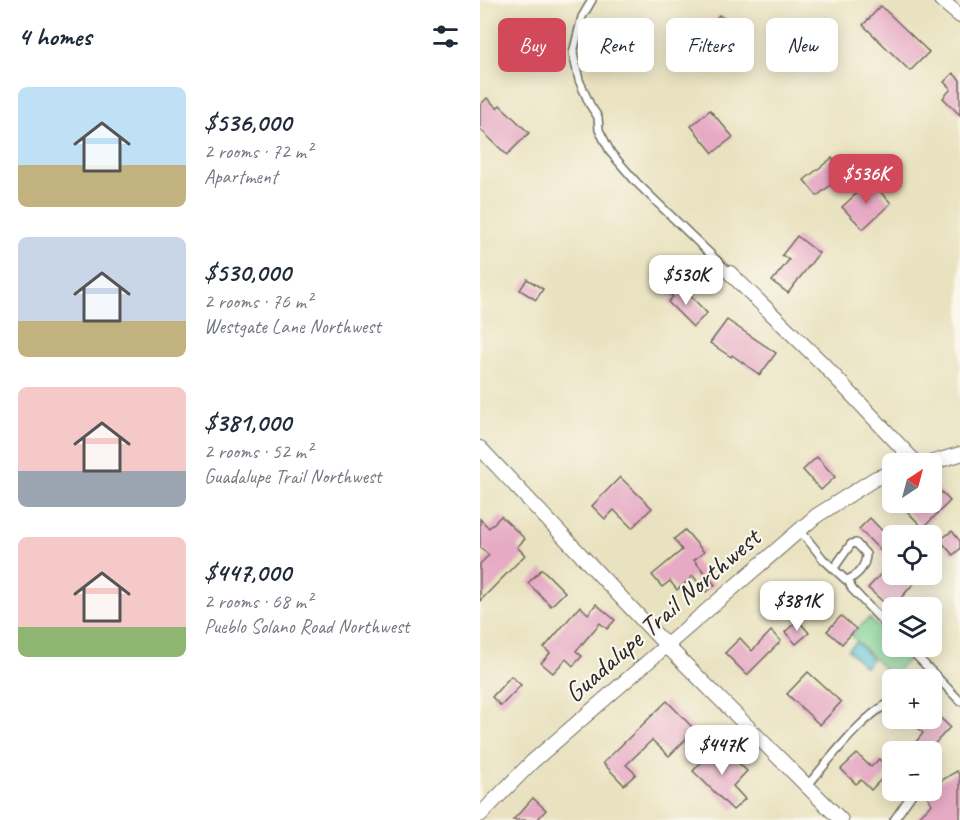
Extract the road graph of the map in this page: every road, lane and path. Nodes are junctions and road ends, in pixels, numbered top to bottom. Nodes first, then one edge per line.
1 (592, 0) edge
2 (941, 0) edge
3 (960, 16) edge
4 (730, 273) joint
5 (480, 448) edge
6 (907, 453) edge
7 (960, 454) edge
8 (942, 459) edge
9 (882, 476) edge
10 (800, 530) junction
11 (834, 568) junction
12 (848, 580) junction
13 (882, 620) edge
14 (666, 645) junction
15 (918, 657) edge
16 (960, 701) edge
17 (882, 707) edge
18 (807, 786) junction
19 (907, 801) edge
20 (480, 815) edge
21 (841, 820) edge
22 (894, 820) edge

1 - 4 lane
2 - 3 street
4 - 6 street
5 - 14 street
7 - 8 street
9 - 10 street, Guadalupe Trail Northwest
10 - 11 lane
10 - 14 street, Guadalupe Trail Northwest
11 - 12 lane
11 - 12 lane
12 - 13 lane
14 - 18 street
14 - 20 street, Guadalupe Trail Northwest
15 - 16 lane
17 - 18 lane
18 - 21 street
19 - 22 lane

